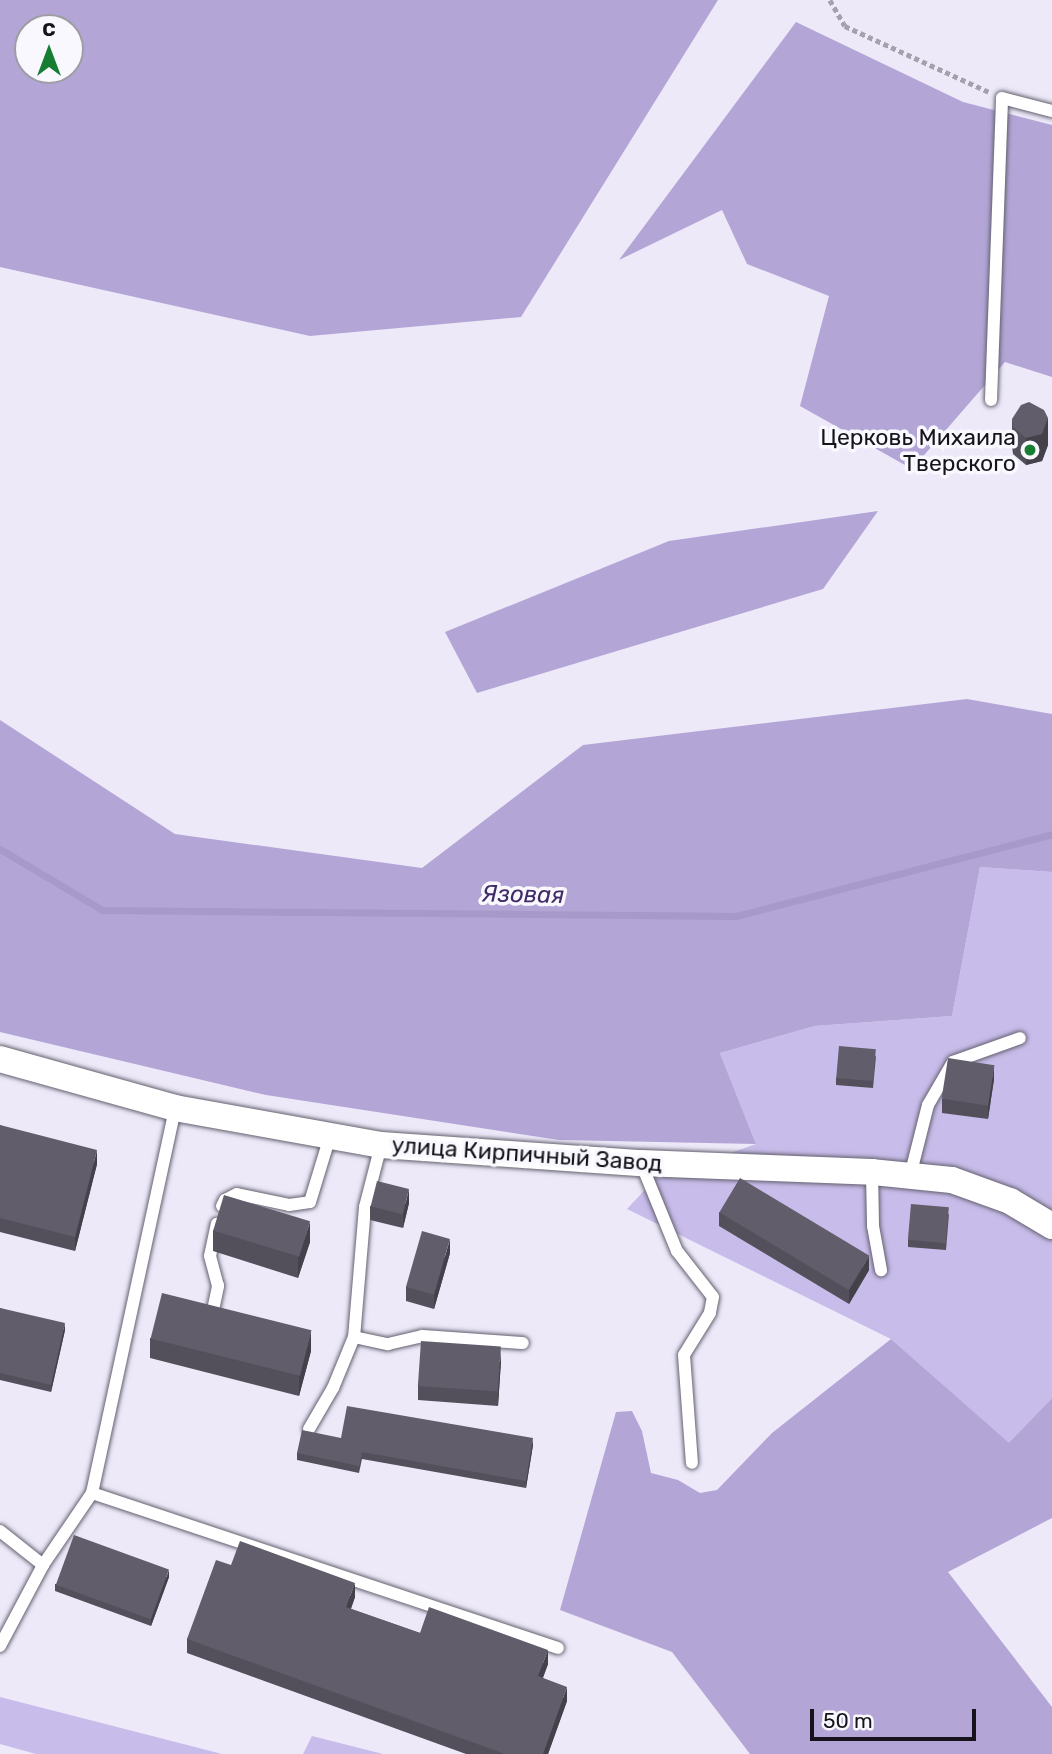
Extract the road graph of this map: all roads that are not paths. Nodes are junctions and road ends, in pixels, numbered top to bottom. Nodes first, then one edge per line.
1 (1052, 111) edge
2 (991, 400) dead end
3 (1020, 1038) dead end
4 (0, 1059) edge
5 (175, 1108) junction
6 (330, 1136) junction
7 (381, 1145) junction
8 (640, 1163) junction
9 (872, 1171) junction
10 (910, 1176) junction
11 (1052, 1226) edge
12 (881, 1270) dead end
13 (213, 1310) edge
14 (354, 1337) junction
15 (523, 1343) dead end
16 (309, 1429) edge
17 (692, 1463) dead end
18 (92, 1493) junction
19 (0, 1531) edge
20 (43, 1565) junction
21 (0, 1647) edge
22 (558, 1647) dead end

1 - 2 lane
3 - 10 lane
4 - 5 street, улица Кирпичный Завод
5 - 6 street, улица Кирпичный Завод
5 - 18 lane
6 - 7 street, улица Кирпичный Завод
6 - 13 lane
7 - 8 street, улица Кирпичный Завод
7 - 14 lane
8 - 9 street, улица Кирпичный Завод
8 - 17 lane
9 - 10 street, улица Кирпичный Завод
9 - 12 lane
10 - 11 street, улица Кирпичный Завод
14 - 15 lane
14 - 16 lane
18 - 20 lane
18 - 22 lane
19 - 20 lane
20 - 21 lane

